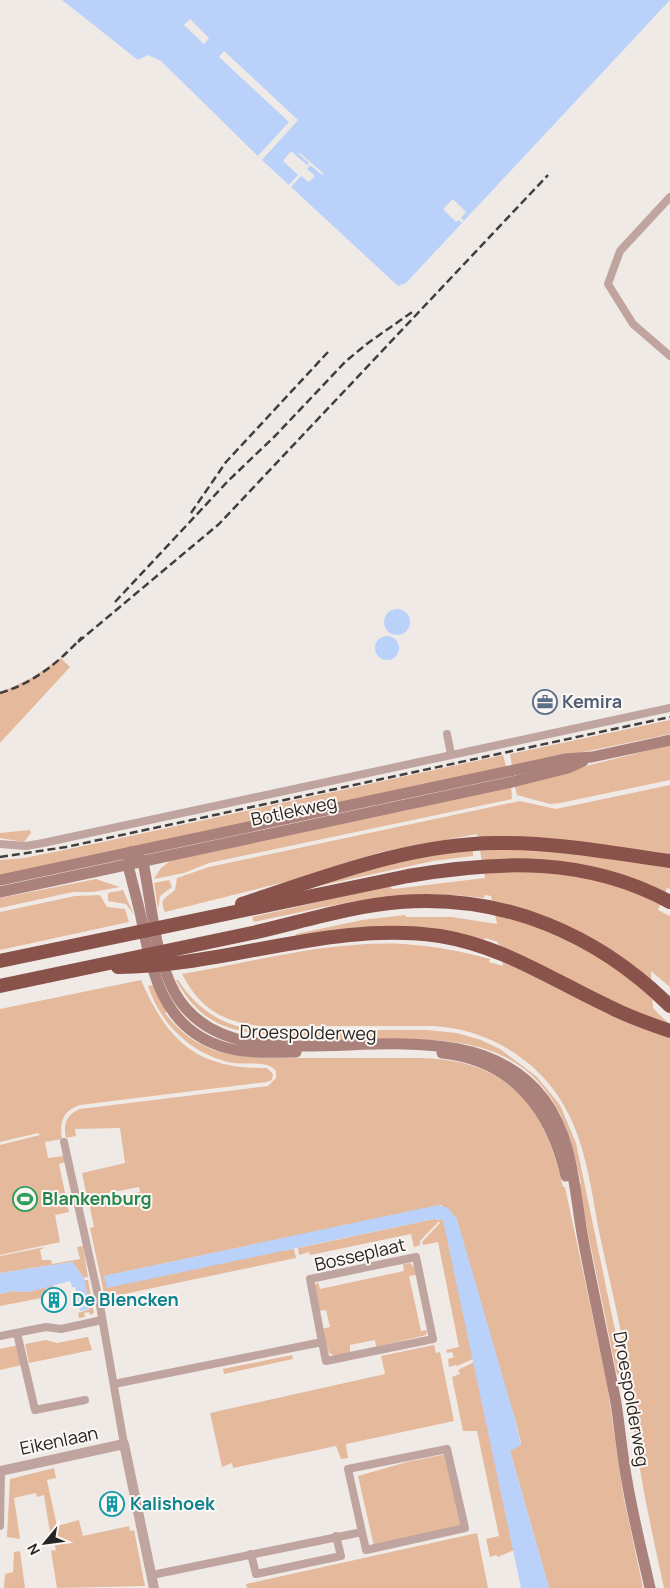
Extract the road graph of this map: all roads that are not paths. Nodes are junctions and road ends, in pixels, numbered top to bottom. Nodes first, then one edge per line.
1 (670, 197) edge
2 (670, 356) edge
3 (670, 708) edge
4 (447, 734) dead end
5 (670, 740) edge
6 (451, 754) junction
7 (592, 756) junction
8 (0, 844) edge
9 (131, 852) junction
10 (670, 861) edge
11 (143, 862) junction
12 (128, 865) junction
13 (0, 880) edge
14 (0, 892) edge
15 (667, 901) edge
16 (187, 922) junction
17 (0, 962) edge
18 (90, 966) junction
19 (0, 986) edge
20 (670, 1006) edge
21 (670, 1031) edge
22 (64, 1142) dead end
23 (578, 1216) junction
24 (102, 1320) junction
25 (17, 1333) junction
26 (0, 1336) edge
27 (322, 1342) junction
28 (114, 1384) junction
29 (85, 1400) dead end
30 (124, 1444) junction
31 (0, 1471) edge
32 (0, 1526) edge
33 (362, 1532) junction
34 (336, 1536) junction
35 (251, 1554) junction
36 (152, 1575) junction
37 (154, 1588) edge
38 (650, 1588) edge

1 - 2 street
3 - 6 street
4 - 6 street
5 - 7 main road, Botlekweg
6 - 8 street
7 - 9 main road, Botlekweg
7 - 11 main road, Botlekweg
9 - 11 main road
9 - 12 main road, Droespolderweg
9 - 13 main road, Botlekweg
10 - 16 highway
11 - 12 main road, Botlekweg
11 - 23 main road, Droespolderweg
12 - 14 main road, Botlekweg
12 - 23 main road, Droespolderweg
15 - 16 highway
16 - 17 highway
18 - 19 highway
18 - 20 highway
18 - 21 highway
22 - 24 street
23 - 38 main road, Droespolderweg
24 - 25 street
24 - 28 street
25 - 26 street
25 - 29 street
27 - 27 street, Bosseplaat
27 - 28 street
28 - 30 street
30 - 31 street, Eikenlaan
30 - 36 street
31 - 32 street
33 - 33 street
33 - 34 street
34 - 35 street
34 - 35 street
35 - 36 street
36 - 37 street

